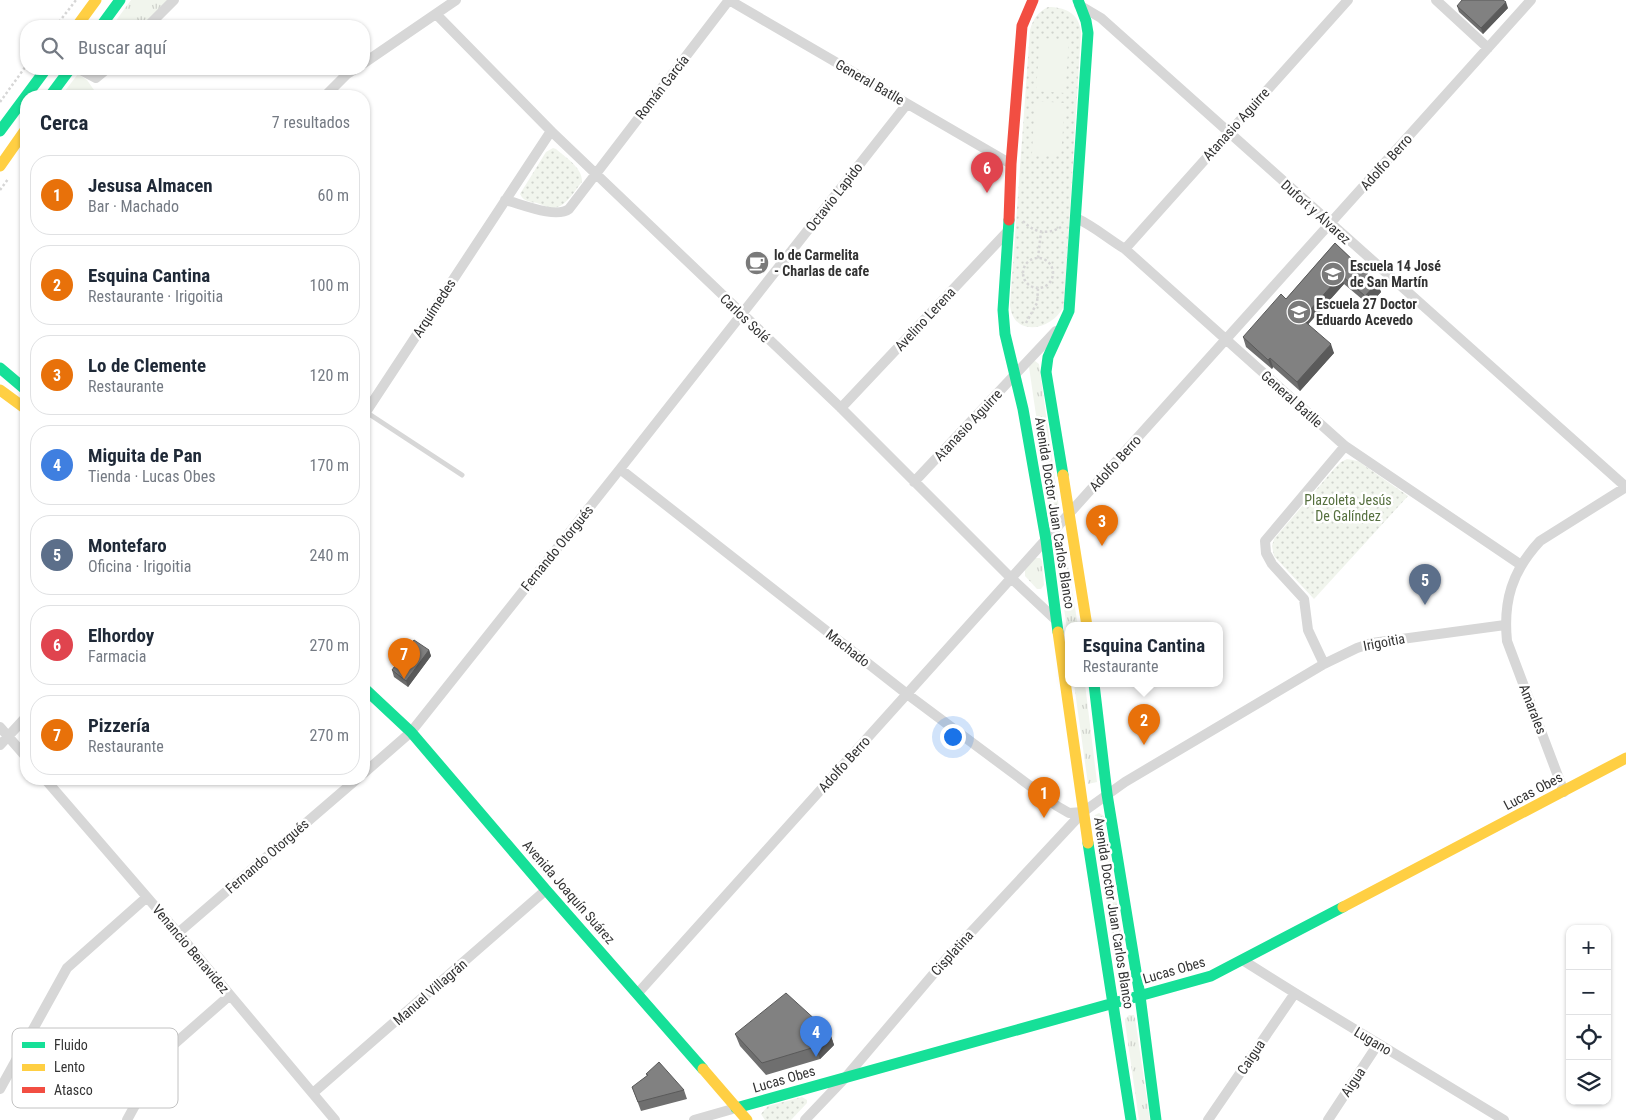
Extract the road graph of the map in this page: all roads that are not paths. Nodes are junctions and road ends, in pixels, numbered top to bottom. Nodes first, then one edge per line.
1 (96, 0) edge
2 (120, 0) edge
3 (174, 0) edge
4 (454, 0) edge
5 (729, 0) edge
6 (1033, 0) edge
7 (1348, 0) edge
8 (1436, 0) edge
9 (1531, 0) edge
10 (1077, 2) edge
11 (436, 14) junction
12 (81, 20) edge
13 (105, 20) edge
14 (154, 20) edge
15 (1488, 48) junction
16 (370, 59) edge
17 (42, 75) edge
18 (66, 75) edge
19 (346, 75) edge
20 (30, 90) edge
21 (54, 90) edge
22 (331, 90) edge
23 (20, 104) edge
24 (907, 104) junction
25 (0, 131) edge
26 (551, 131) junction
27 (1228, 133) junction
28 (20, 138) edge
29 (1011, 164) junction
30 (0, 166) edge
31 (596, 173) junction
32 (505, 200) junction
33 (1076, 218) junction
34 (1330, 224) junction
35 (1009, 230) junction
36 (1125, 249) junction
37 (742, 314) junction
38 (1062, 325) junction
39 (1226, 340) junction
40 (0, 368) edge
41 (1015, 374) junction
42 (20, 385) edge
43 (0, 390) edge
44 (20, 402) edge
45 (370, 405) edge
46 (841, 408) junction
47 (370, 416) edge
48 (1345, 446) junction
49 (620, 469) junction
50 (462, 475) dead end
51 (914, 482) junction
52 (1626, 487) edge
53 (1069, 514) junction
54 (1046, 540) junction
55 (1521, 565) junction
56 (1011, 578) junction
57 (1056, 620) junction
58 (1086, 622) edge
59 (1505, 625) junction
60 (1324, 664) junction
61 (1065, 686) edge
62 (1065, 687) edge
63 (1094, 687) edge
64 (370, 694) edge
65 (907, 694) junction
66 (20, 724) edge
67 (0, 727) edge
68 (411, 732) junction
69 (8, 737) junction
70 (0, 745) edge
71 (20, 750) edge
72 (1626, 758) edge
73 (370, 767) edge
74 (50, 785) edge
75 (349, 785) edge
76 (1564, 792) junction
77 (1108, 794) junction
78 (1082, 812) junction
79 (546, 890) junction
80 (147, 897) junction
81 (178, 933) junction
82 (1244, 961) junction
83 (638, 993) junction
84 (1294, 994) junction
85 (230, 996) junction
86 (1140, 996) junction
87 (1114, 1003) junction
88 (34, 1028) edge
89 (178, 1041) edge
90 (1378, 1044) junction
91 (12, 1067) edge
92 (845, 1078) junction
93 (0, 1089) edge
94 (313, 1093) junction
95 (134, 1108) edge
96 (736, 1108) junction
97 (127, 1120) edge
98 (335, 1120) edge
99 (694, 1120) edge
100 (747, 1120) edge
101 (805, 1120) edge
102 (1131, 1120) edge
103 (1156, 1120) edge
104 (1208, 1120) edge
105 (1328, 1120) edge
106 (1504, 1120) edge

1 - 12 street
2 - 13 street
3 - 14 street
4 - 11 street
5 - 24 street, General Batlle
5 - 31 street, Román García
6 - 29 street, Avenida Doctor Juan Carlos Blanco
7 - 27 street, Atanasio Aguirre
8 - 15 street
9 - 15 street, Adolfo Berro
10 - 27 street, Dufort y Álvarez
10 - 33 street, Avenida Doctor Juan Carlos Blanco
11 - 16 street
11 - 26 street, Carlos Solé
15 - 34 street, Adolfo Berro
17 - 20 street
18 - 21 street
19 - 22 street
23 - 25 street
24 - 29 street, General Batlle
24 - 37 street, Octavio Lapido
26 - 31 street, Carlos Solé
26 - 32 street, Arquímedes
27 - 34 street, Dufort y Álvarez
27 - 36 street, Atanasio Aguirre
28 - 30 street
29 - 35 street, Avenida Doctor Juan Carlos Blanco
31 - 32 street
31 - 37 street, Carlos Solé
32 - 45 street, Arquímedes
33 - 36 street, General Batlle
33 - 38 street, Avenida Doctor Juan Carlos Blanco
34 - 39 street, Adolfo Berro
34 - 52 street, Dufort y Álvarez
35 - 41 street, Avenida Doctor Juan Carlos Blanco
35 - 46 street, Avelino Lerena
36 - 39 street, General Batlle
37 - 46 street, Carlos Solé
37 - 49 street, Fernando Otorgués
38 - 41 street, Atanasio Aguirre
38 - 53 street, Avenida Doctor Juan Carlos Blanco
39 - 48 street, General Batlle
39 - 53 street, Adolfo Berro
40 - 42 street
41 - 51 street, Atanasio Aguirre
41 - 54 street, Avenida Doctor Juan Carlos Blanco
43 - 44 street
46 - 51 street, Carlos Solé
47 - 50 lane
48 - 55 street, General Batlle
48 - 60 street
49 - 65 street, Machado
49 - 68 street, Fernando Otorgués
51 - 56 street, Carlos Solé
52 - 55 street
53 - 54 street, Adolfo Berro
53 - 58 street, Avenida Doctor Juan Carlos Blanco
54 - 56 street, Adolfo Berro
54 - 57 street, Avenida Doctor Juan Carlos Blanco
55 - 59 street
56 - 57 street, Carlos Solé
56 - 65 street, Adolfo Berro
57 - 61 street, Avenida Doctor Juan Carlos Blanco
59 - 60 street, Irigoitia
59 - 76 street, Amarales
60 - 77 street, Irigoitia
62 - 78 street, Avenida Doctor Juan Carlos Blanco
63 - 77 street, Avenida Doctor Juan Carlos Blanco
64 - 68 street, Avenida Joaquín Suárez
65 - 78 street, Machado
65 - 83 street, Adolfo Berro
66 - 69 street
67 - 69 street
68 - 73 street, Fernando Otorgués
68 - 79 street, Avenida Joaquín Suárez
69 - 70 street
69 - 71 street
72 - 76 street, Lucas Obes
74 - 80 street, Venancio Benavidez
75 - 81 street, Fernando Otorgués
76 - 82 street, Lucas Obes
77 - 78 street, Cisplatina
77 - 86 street, Avenida Doctor Juan Carlos Blanco
78 - 87 street, Avenida Doctor Juan Carlos Blanco
78 - 92 street, Cisplatina
79 - 83 street, Avenida Joaquín Suárez
79 - 94 street, Manuel Villagrán
80 - 81 street, Venancio Benavidez
80 - 88 street
81 - 85 street, Venancio Benavidez
82 - 84 street, Lugano
82 - 86 street, Lucas Obes
83 - 96 street, Avenida Joaquín Suárez
84 - 90 street, Lugano
84 - 104 street, Caigua
85 - 89 street
85 - 94 street, Venancio Benavidez
86 - 87 street, Lucas Obes
86 - 103 street, Avenida Doctor Juan Carlos Blanco
87 - 92 street, Lucas Obes
87 - 102 street, Avenida Doctor Juan Carlos Blanco
90 - 105 street, Aigua
90 - 106 street, Lugano
91 - 93 street
92 - 96 street, Lucas Obes
92 - 101 street, Cisplatina
94 - 98 street, Venancio Benavidez
95 - 97 street
96 - 99 street, Lucas Obes
96 - 100 street, Avenida Joaquín Suárez

